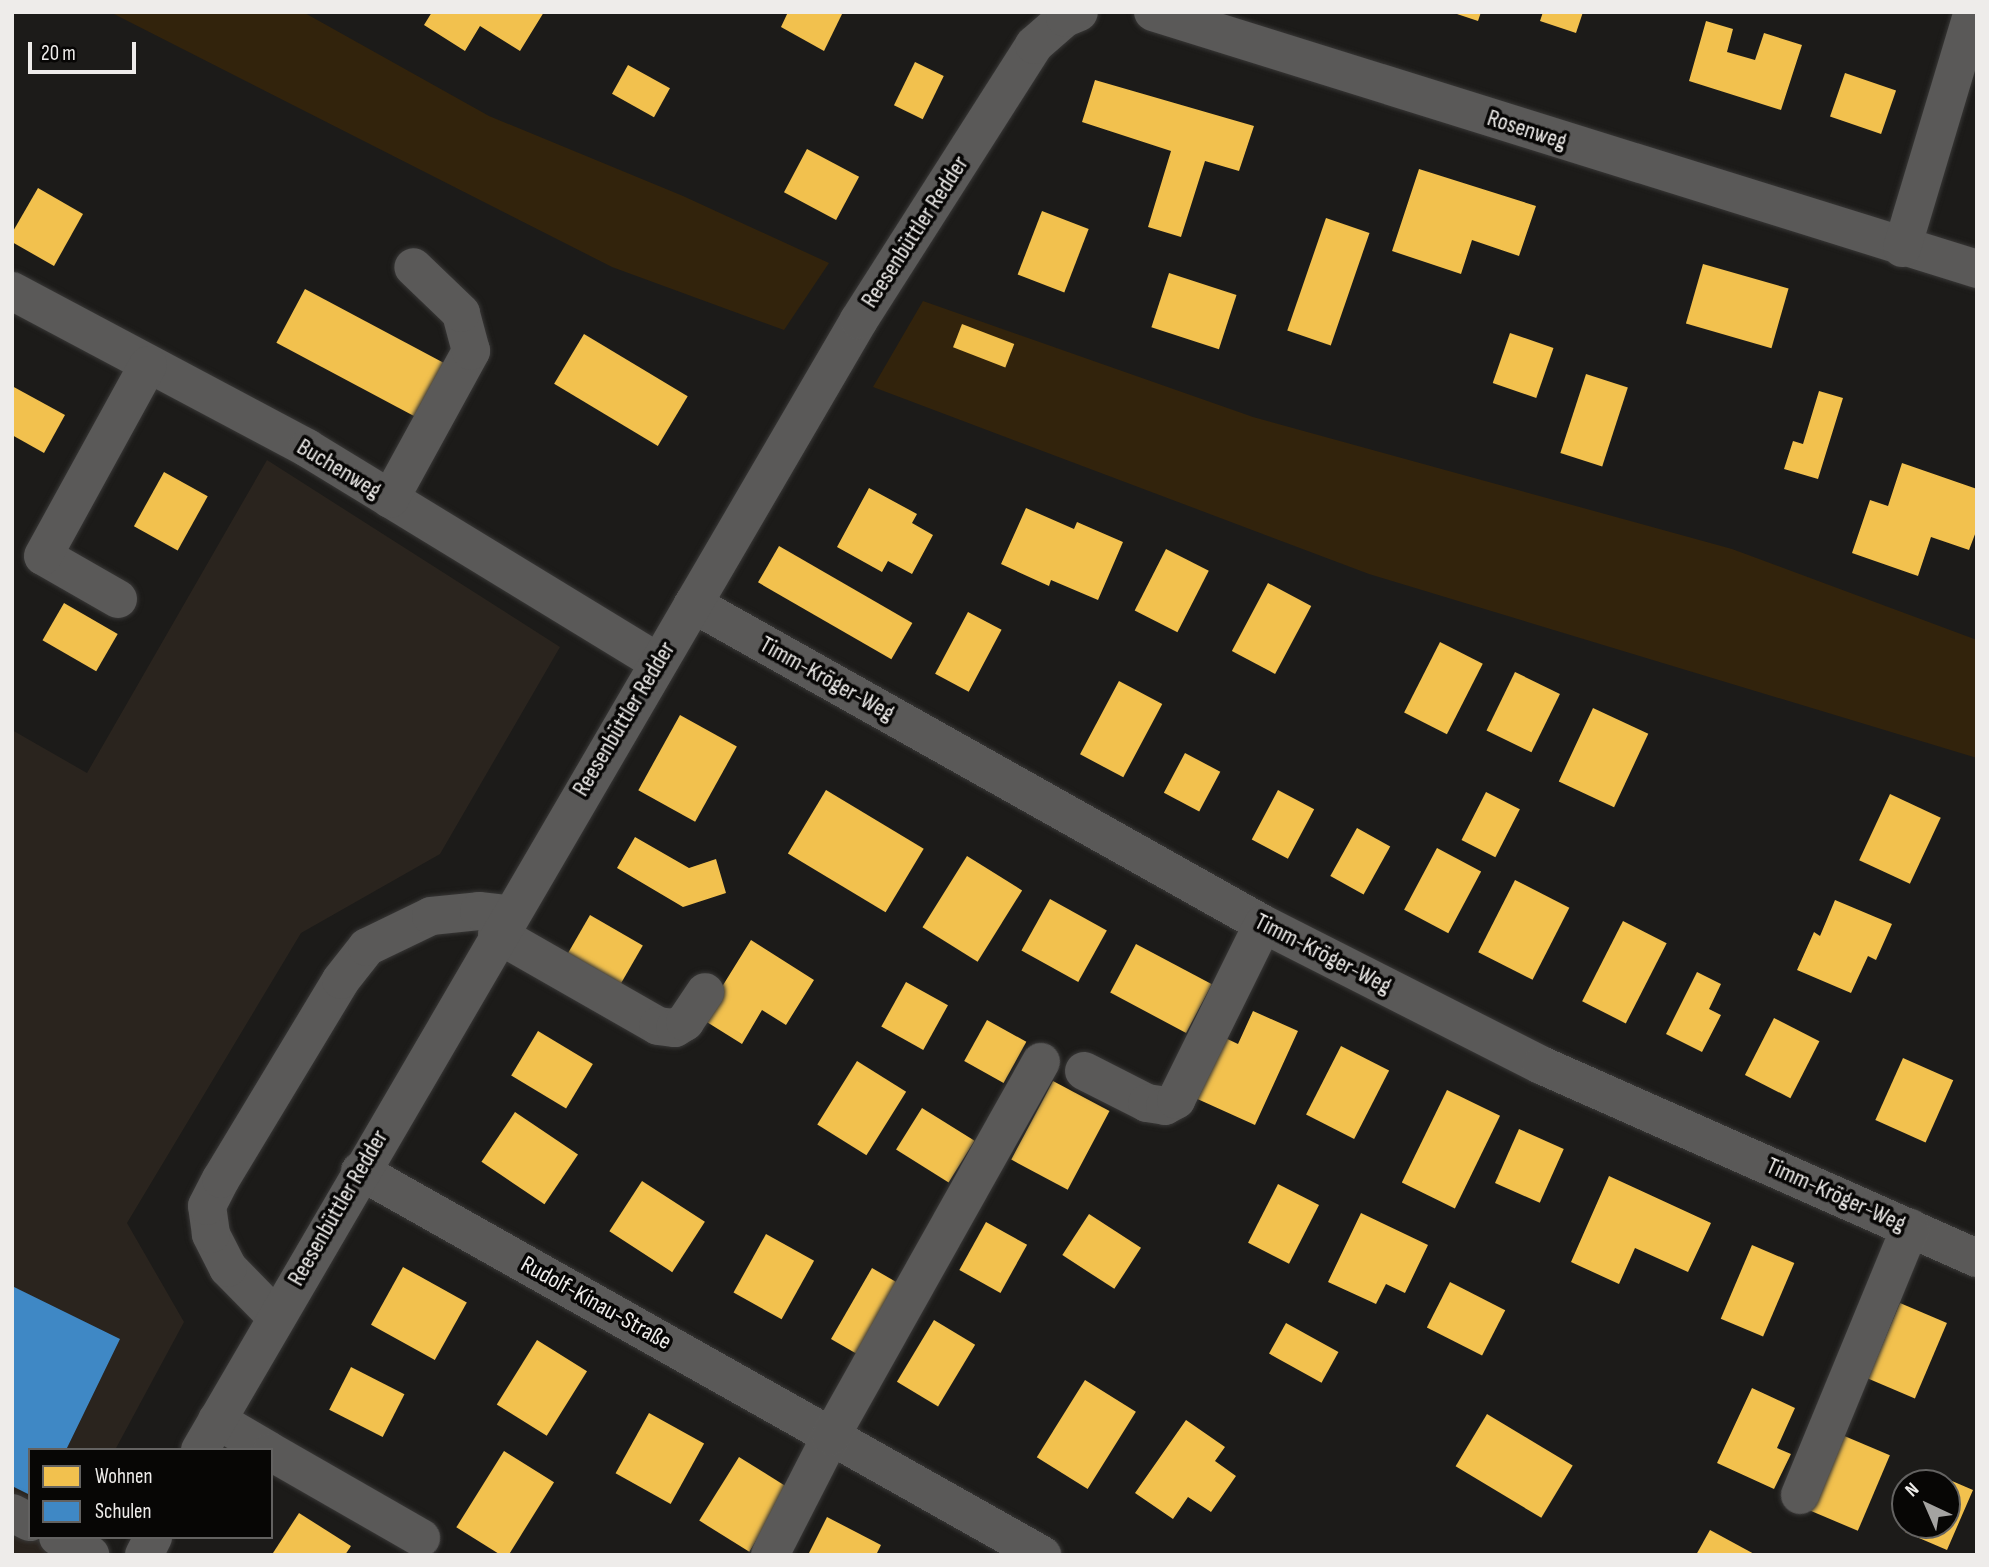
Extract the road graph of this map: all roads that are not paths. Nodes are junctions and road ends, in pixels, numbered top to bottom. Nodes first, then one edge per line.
1 (1079, 12) edge
2 (1153, 12) edge
3 (1973, 12) edge
4 (1902, 248) junction
5 (413, 267) dead end
6 (1977, 269) edge
7 (12, 291) edge
8 (148, 365) junction
9 (390, 499) junction
10 (118, 599) dead end
11 (693, 604) junction
12 (657, 662) junction
13 (502, 924) junction
14 (1263, 924) junction
15 (705, 992) dead end
16 (1041, 1062) dead end
17 (1084, 1071) dead end
18 (360, 1171) junction
19 (1910, 1228) junction
20 (1977, 1258) edge
21 (275, 1316) junction
22 (831, 1436) junction
23 (211, 1440) edge
24 (254, 1448) edge
25 (273, 1453) edge
26 (273, 1479) edge
27 (1800, 1495) dead end
28 (12, 1513) edge
29 (28, 1521) edge
30 (62, 1539) edge
31 (152, 1539) edge
32 (413, 1546) edge
33 (90, 1555) edge
34 (144, 1555) edge
35 (770, 1555) edge
36 (1042, 1555) edge

1 - 11 street, Reesenbüttler Redder
2 - 4 street, Rosenweg
3 - 4 street
4 - 6 street, Rosenweg
5 - 9 street
7 - 8 street, Buchenweg
8 - 9 street, Buchenweg
8 - 10 street
9 - 12 street, Buchenweg
11 - 12 street, Reesenbüttler Redder
11 - 14 street, Timm-Kröger-Weg
12 - 13 street, Reesenbüttler Redder
13 - 15 street
13 - 18 street, Reesenbüttler Redder
13 - 21 street
14 - 17 street
14 - 19 street, Timm-Kröger-Weg
16 - 22 street
18 - 21 street, Reesenbüttler Redder
18 - 22 street, Rudolf-Kinau-Straße
19 - 20 street, Timm-Kröger-Weg
19 - 27 street
21 - 23 street, Reesenbüttler Redder
22 - 35 street
22 - 36 street, Rudolf-Kinau-Straße
23 - 24 street
25 - 32 street
26 - 32 street
28 - 29 street
30 - 33 street
31 - 34 street

